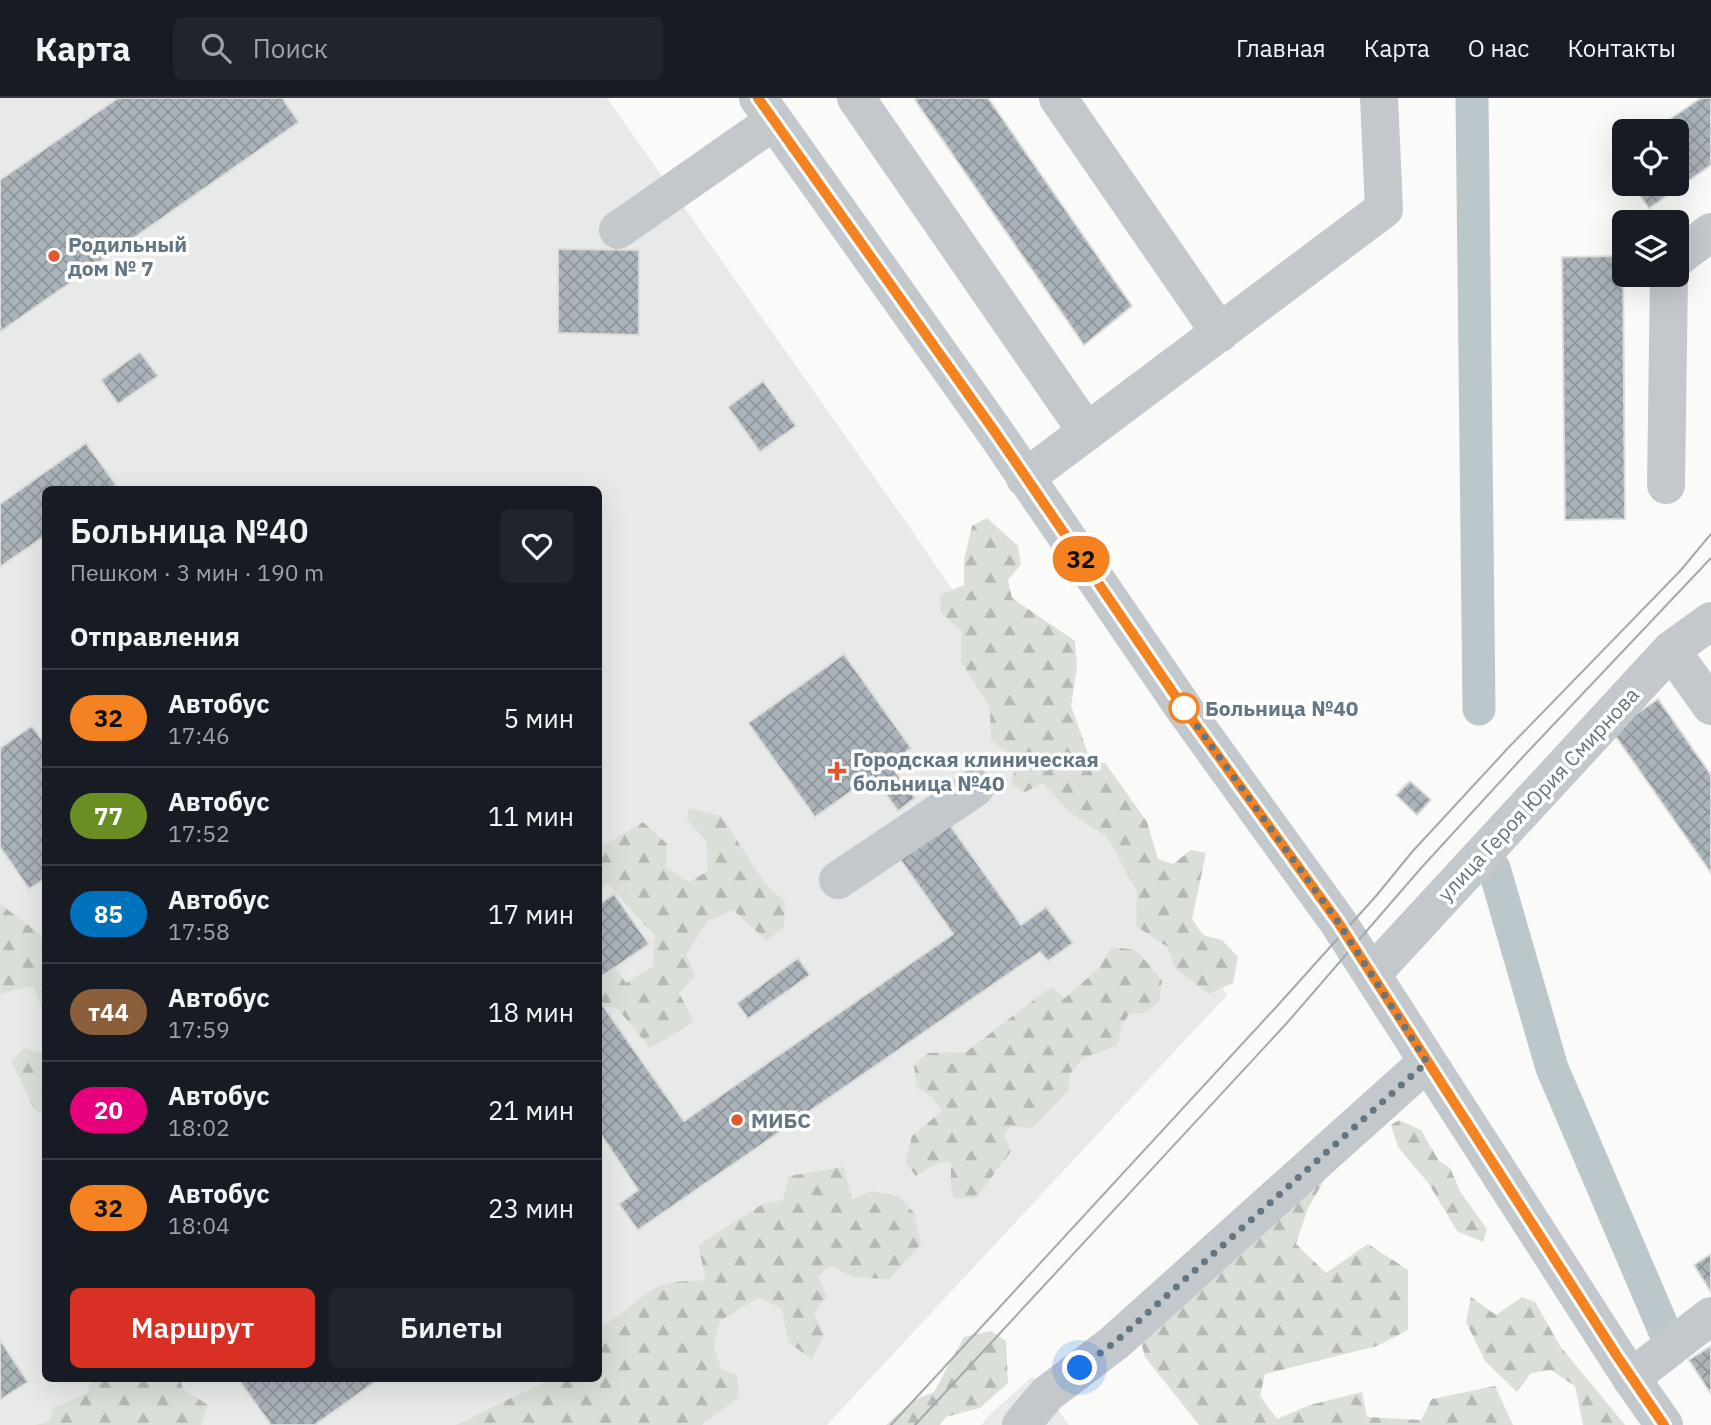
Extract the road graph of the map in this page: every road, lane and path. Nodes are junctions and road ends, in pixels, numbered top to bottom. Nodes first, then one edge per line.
1 (856, 98) edge
2 (1058, 98) edge
3 (1379, 98) edge
4 (766, 110) edge
5 (618, 230) dead end
6 (1711, 232) edge
7 (1689, 249) edge
8 (1670, 287) edge
9 (1220, 333) junction
10 (1087, 432) junction
11 (1025, 478) junction
12 (1666, 485) dead end
13 (1711, 621) edge
14 (1671, 650) junction
15 (1711, 706) edge
16 (975, 788) dead end
17 (838, 880) dead end
18 (1371, 974) junction
19 (1427, 1062) junction
20 (1711, 1316) edge
21 (1632, 1378) junction
22 (1021, 1425) edge
23 (1664, 1425) edge

1 - 10 street
2 - 9 street
3 - 9 street
4 - 5 street
4 - 11 street
6 - 7 street
8 - 12 street
9 - 10 street
10 - 11 street
11 - 18 street
13 - 14 street, улица Героя Юрия Смирнова
14 - 15 street
14 - 18 street, улица Героя Юрия Смирнова
16 - 17 street
18 - 19 street
19 - 21 street
19 - 22 street
20 - 21 street
21 - 23 street

